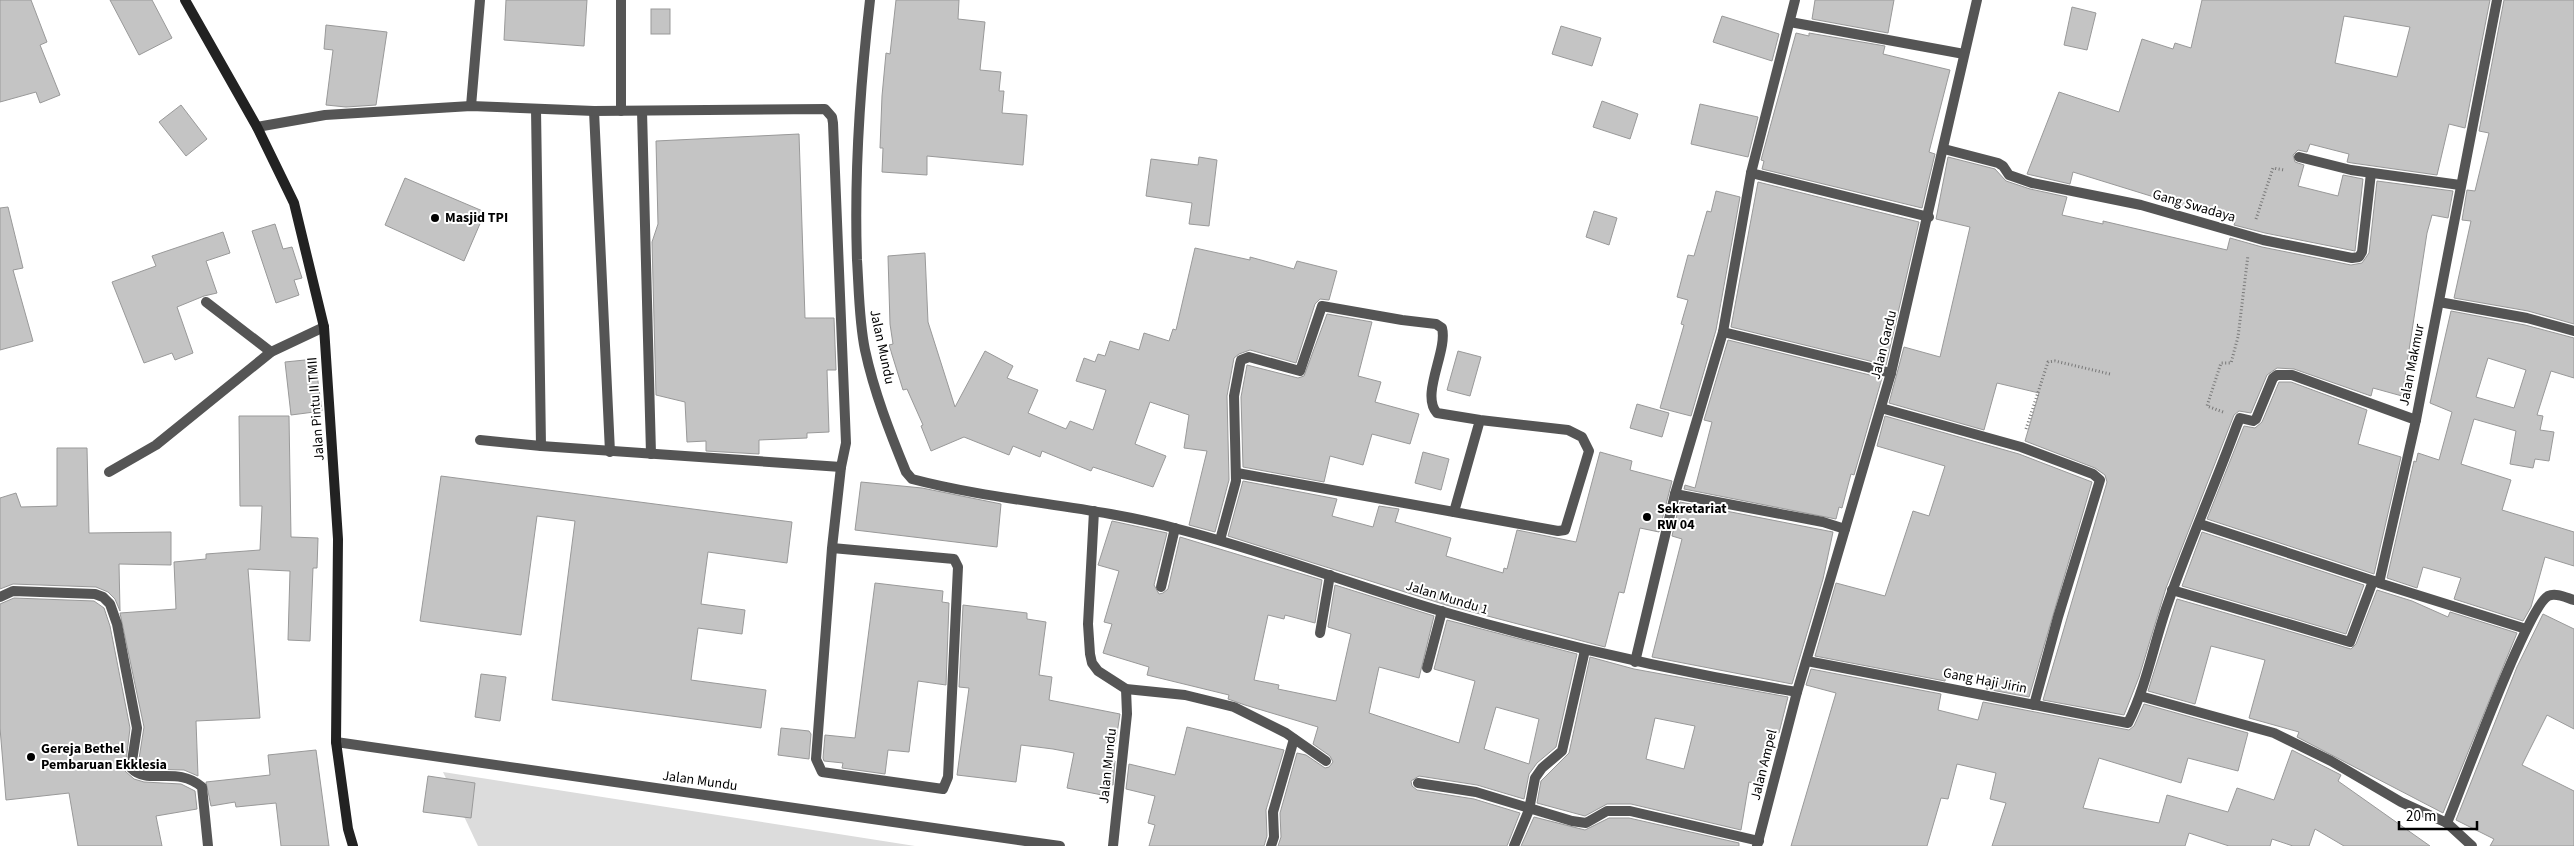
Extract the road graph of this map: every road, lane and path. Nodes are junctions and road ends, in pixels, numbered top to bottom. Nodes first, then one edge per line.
1 (185, 0) edge
2 (480, 0) edge
3 (621, 0) edge
4 (870, 0) edge
5 (1795, 0) edge
6 (1977, 0) edge
7 (2497, 0) edge
8 (1790, 22) junction
9 (1964, 54) junction
10 (471, 106) junction
11 (536, 109) junction
12 (594, 111) junction
13 (621, 111) junction
14 (642, 111) junction
15 (257, 127) junction
16 (1944, 149) junction
17 (2299, 157) dead end
18 (2288, 171) dead end
19 (1751, 173) junction
20 (2371, 173) junction
21 (2460, 185) junction
22 (1929, 217) junction
23 (2250, 236) junction
24 (206, 302) dead end
25 (2438, 302) junction
26 (324, 327) junction
27 (2574, 331) edge
28 (1723, 332) junction
29 (271, 352) junction
30 (1891, 373) junction
31 (2110, 374) dead end
32 (1881, 408) junction
33 (2240, 418) junction
34 (1480, 420) junction
35 (2416, 420) junction
36 (480, 440) dead end
37 (541, 446) junction
38 (2021, 447) junction
39 (610, 452) junction
40 (651, 454) junction
41 (841, 467) junction
42 (109, 472) dead end
43 (1237, 473) junction
44 (1675, 494) junction
45 (1094, 512) junction
46 (1454, 512) junction
47 (2200, 524) junction
48 (1175, 528) junction
49 (1845, 529) junction
50 (1220, 540) junction
51 (832, 548) junction
52 (1330, 575) junction
53 (2376, 582) junction
54 (1160, 587) dead end
55 (2172, 590) junction
56 (0, 597) edge
57 (2574, 600) edge
58 (1442, 612) junction
59 (2526, 629) junction
60 (1320, 633) dead end
61 (1585, 650) junction
62 (1635, 662) junction
63 (1807, 662) junction
64 (1427, 668) dead end
65 (1126, 689) junction
66 (1797, 692) junction
67 (2140, 696) junction
68 (2034, 705) junction
69 (1294, 739) junction
70 (336, 742) junction
71 (1326, 761) dead end
72 (1418, 783) dead end
73 (1529, 810) junction
74 (2447, 823) junction
75 (1758, 844) edge
76 (208, 846) edge
77 (353, 846) edge
78 (1060, 846) edge
79 (1113, 846) edge
80 (1271, 846) edge
81 (1514, 846) edge
82 (2472, 846) edge

1 - 15 street, Jalan Pintu II TMII
2 - 10 street
3 - 13 street
4 - 45 street, Jalan Mundu
5 - 8 street
6 - 9 street, Jalan Gardu
7 - 21 street, Jalan Makmur
8 - 9 street
8 - 19 street
9 - 16 street, Jalan Gardu
10 - 11 street
10 - 15 street
11 - 12 street
11 - 37 street
12 - 13 street
12 - 39 street
13 - 14 street
14 - 40 street
14 - 41 street
15 - 26 street, Jalan Pintu II TMII
16 - 22 street, Jalan Gardu
16 - 23 street, Gang Swadaya
17 - 20 street
18 - 23 path
19 - 22 street
19 - 28 street
20 - 21 street
20 - 23 street, Gang Swadaya
21 - 25 street, Jalan Makmur
22 - 30 street, Jalan Gardu
23 - 33 path
24 - 29 street
25 - 27 street
25 - 35 street, Jalan Makmur
26 - 29 street
26 - 70 street, Jalan Pintu II TMII
28 - 30 street
28 - 44 street
29 - 42 street
30 - 32 street, Jalan Gardu
31 - 38 path
32 - 38 street
32 - 49 street, Jalan Gardu
33 - 35 street
33 - 47 street
34 - 43 street
34 - 46 street
34 - 46 street
35 - 53 street, Jalan Makmur
36 - 37 street
37 - 39 street
38 - 68 street
39 - 40 street
40 - 41 street
41 - 51 street
43 - 46 street
43 - 50 street
44 - 49 street
44 - 62 street
45 - 48 street, Jalan Mundu 1
45 - 65 street
47 - 53 street
47 - 55 street
48 - 50 street, Jalan Mundu 1
48 - 54 street
49 - 63 street, Jalan Gardu
50 - 52 street, Jalan Mundu 1
51 - 51 street
52 - 58 street, Jalan Mundu 1
52 - 60 street
53 - 55 street, Jalan Makmur
53 - 59 street
55 - 67 street
56 - 76 street
57 - 59 street
58 - 61 street, Jalan Mundu 1
58 - 64 street
59 - 74 street
61 - 62 street, Jalan Mundu 1
61 - 73 street
62 - 66 street, Jalan Mundu 1
63 - 66 street, Jalan Gardu
63 - 68 street, Gang Haji Jirin
65 - 69 street
65 - 79 street, Jalan Mundu
66 - 75 street, Jalan Ampel
67 - 68 street, Gang Haji Jirin
67 - 74 street
69 - 71 street
69 - 80 street
70 - 77 street, Jalan Pintu II TMII
70 - 78 street, Jalan Mundu
72 - 73 street
73 - 75 street
73 - 81 street
74 - 82 street

